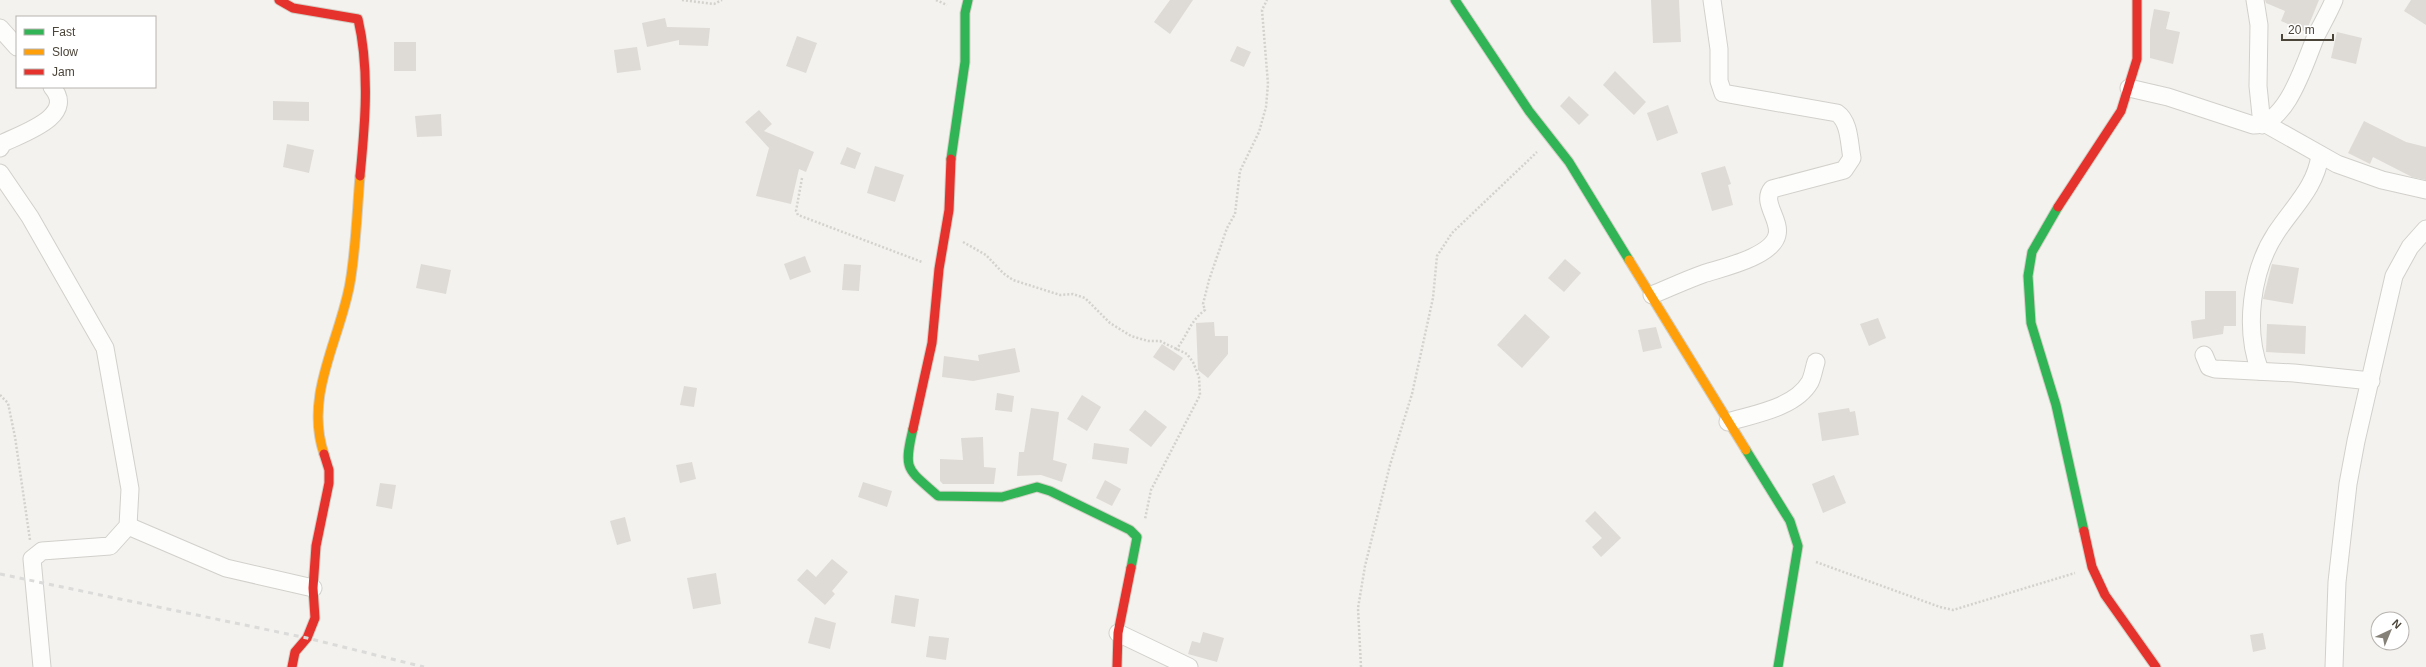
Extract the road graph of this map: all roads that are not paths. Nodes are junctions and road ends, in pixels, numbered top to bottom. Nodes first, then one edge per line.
1 (279, 0) edge
2 (968, 0) edge
3 (1455, 0) edge
4 (1712, 0) edge
5 (2137, 0) edge
6 (2255, 0) edge
7 (2334, 0) edge
8 (0, 28) edge
9 (16, 46) edge
10 (53, 88) edge
11 (2129, 88) junction
12 (2264, 124) junction
13 (0, 148) edge
14 (2320, 155) junction
15 (0, 172) edge
16 (2426, 190) edge
17 (2426, 229) edge
18 (1652, 295) junction
19 (2204, 355) dead end
20 (1816, 362) dead end
21 (2260, 371) junction
22 (2371, 381) junction
23 (1728, 422) junction
24 (128, 526) junction
25 (313, 588) junction
26 (1118, 633) junction
27 (42, 667) edge
28 (292, 667) edge
29 (1117, 667) edge
30 (1189, 667) edge
31 (1778, 667) edge
32 (2156, 667) edge
33 (2334, 667) edge

1 - 25 street
2 - 26 street
3 - 18 street
4 - 18 street
5 - 11 street
6 - 12 street
7 - 12 street
8 - 9 street
10 - 13 street
11 - 12 street
11 - 32 street
12 - 14 street
14 - 16 street
14 - 21 street
15 - 24 street
17 - 22 street
18 - 23 street
19 - 21 street
20 - 23 street
21 - 22 street
22 - 33 street
23 - 31 street
24 - 25 street
24 - 27 street
25 - 28 street
26 - 29 street
26 - 30 street

